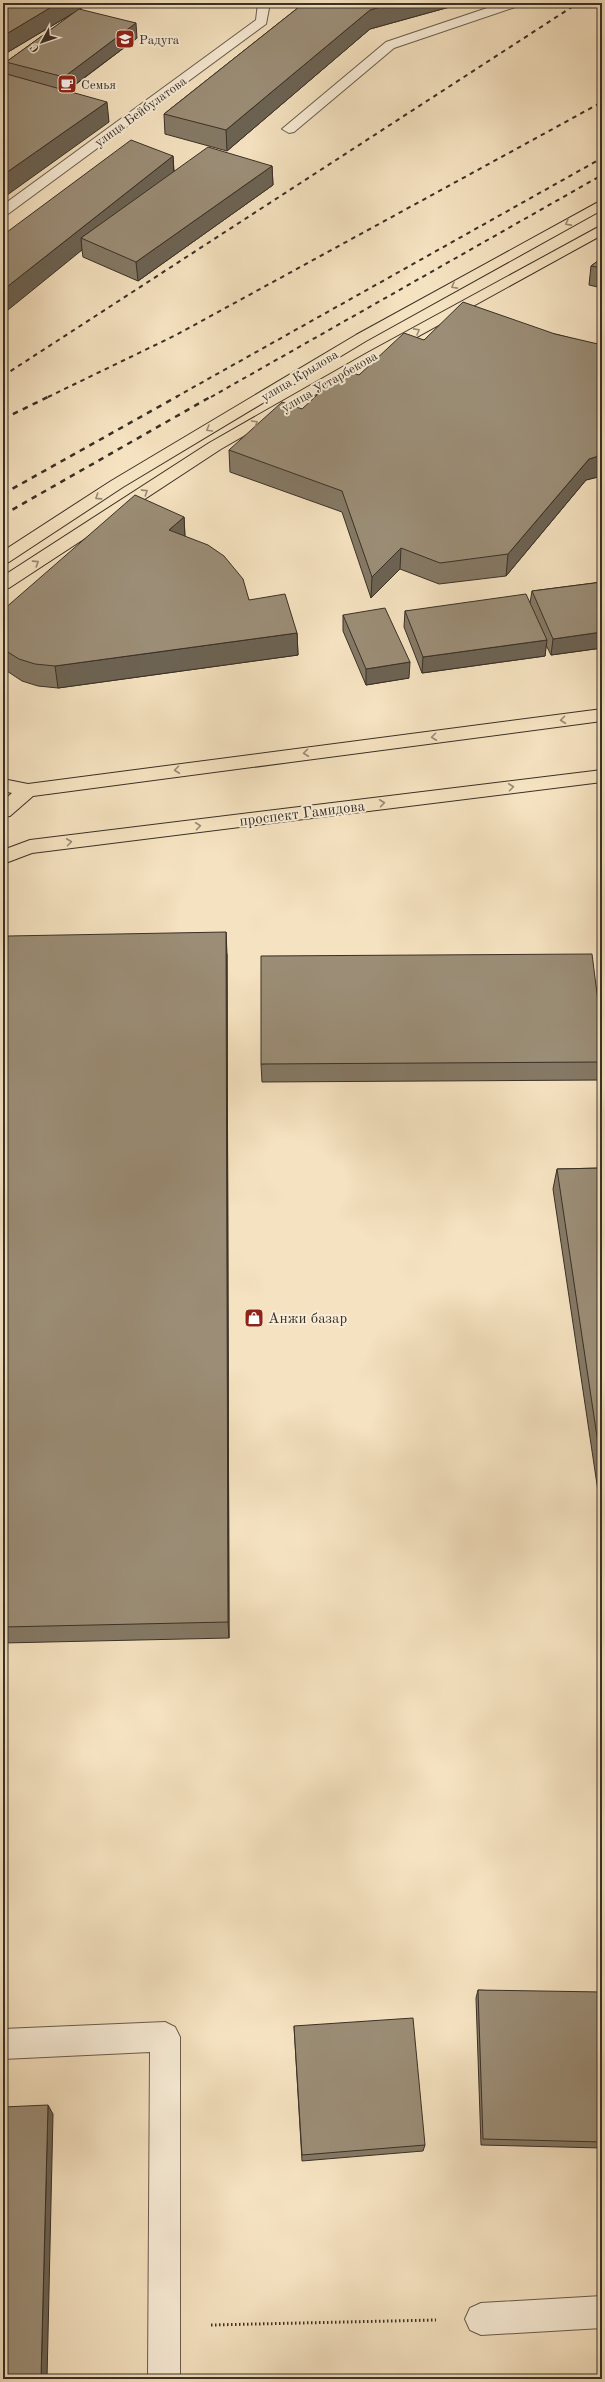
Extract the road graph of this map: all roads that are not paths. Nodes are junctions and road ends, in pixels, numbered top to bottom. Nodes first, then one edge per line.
1 (514, 3) edge
2 (268, 5) edge
3 (289, 129) dead end
4 (602, 204) edge
5 (3, 211) edge
6 (602, 229) edge
7 (3, 558) edge
8 (3, 584) edge
9 (602, 715) edge
10 (602, 776) edge
11 (3, 785) edge
12 (11, 803) edge
13 (3, 857) edge
14 (3, 2044) edge
15 (602, 2312) edge
16 (481, 2320) road end
17 (164, 2379) edge

1 - 3 street
2 - 5 street, улица Бейбулатова
4 -> 7 main road, улица Крылова
8 -> 6 main road, улица Устарбекова
9 -> 12 main road
13 -> 10 main road, проспект Гамидова
11 - 12 main road
14 - 17 street
15 - 16 street

